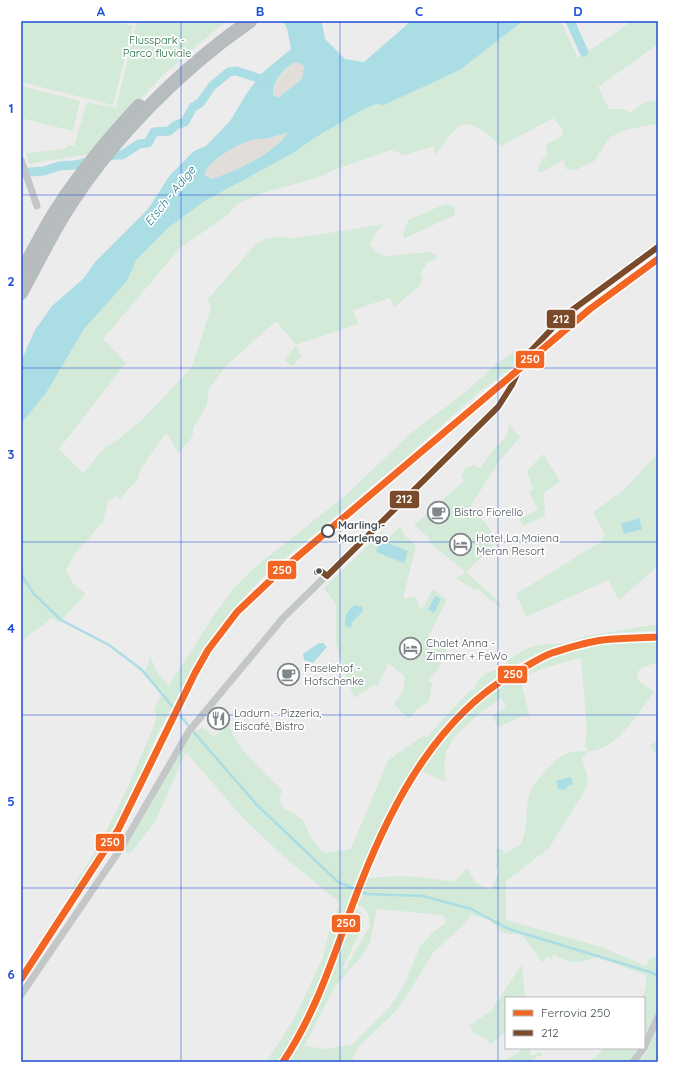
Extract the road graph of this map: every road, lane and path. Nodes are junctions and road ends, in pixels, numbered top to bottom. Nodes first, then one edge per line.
1 (234, 21) edge
2 (250, 21) edge
3 (21, 160) edge
4 (37, 206) dead end
5 (60, 213) junction
6 (658, 247) edge
7 (21, 273) edge
8 (21, 293) edge
9 (21, 995) edge
10 (658, 1017) edge
11 (645, 1046) edge
12 (643, 1049) edge
13 (633, 1062) edge

1 - 5 highway
2 - 5 highway
3 - 4 street
5 - 7 highway
5 - 8 highway
6 - 9 street
10 - 11 street
12 - 13 street

